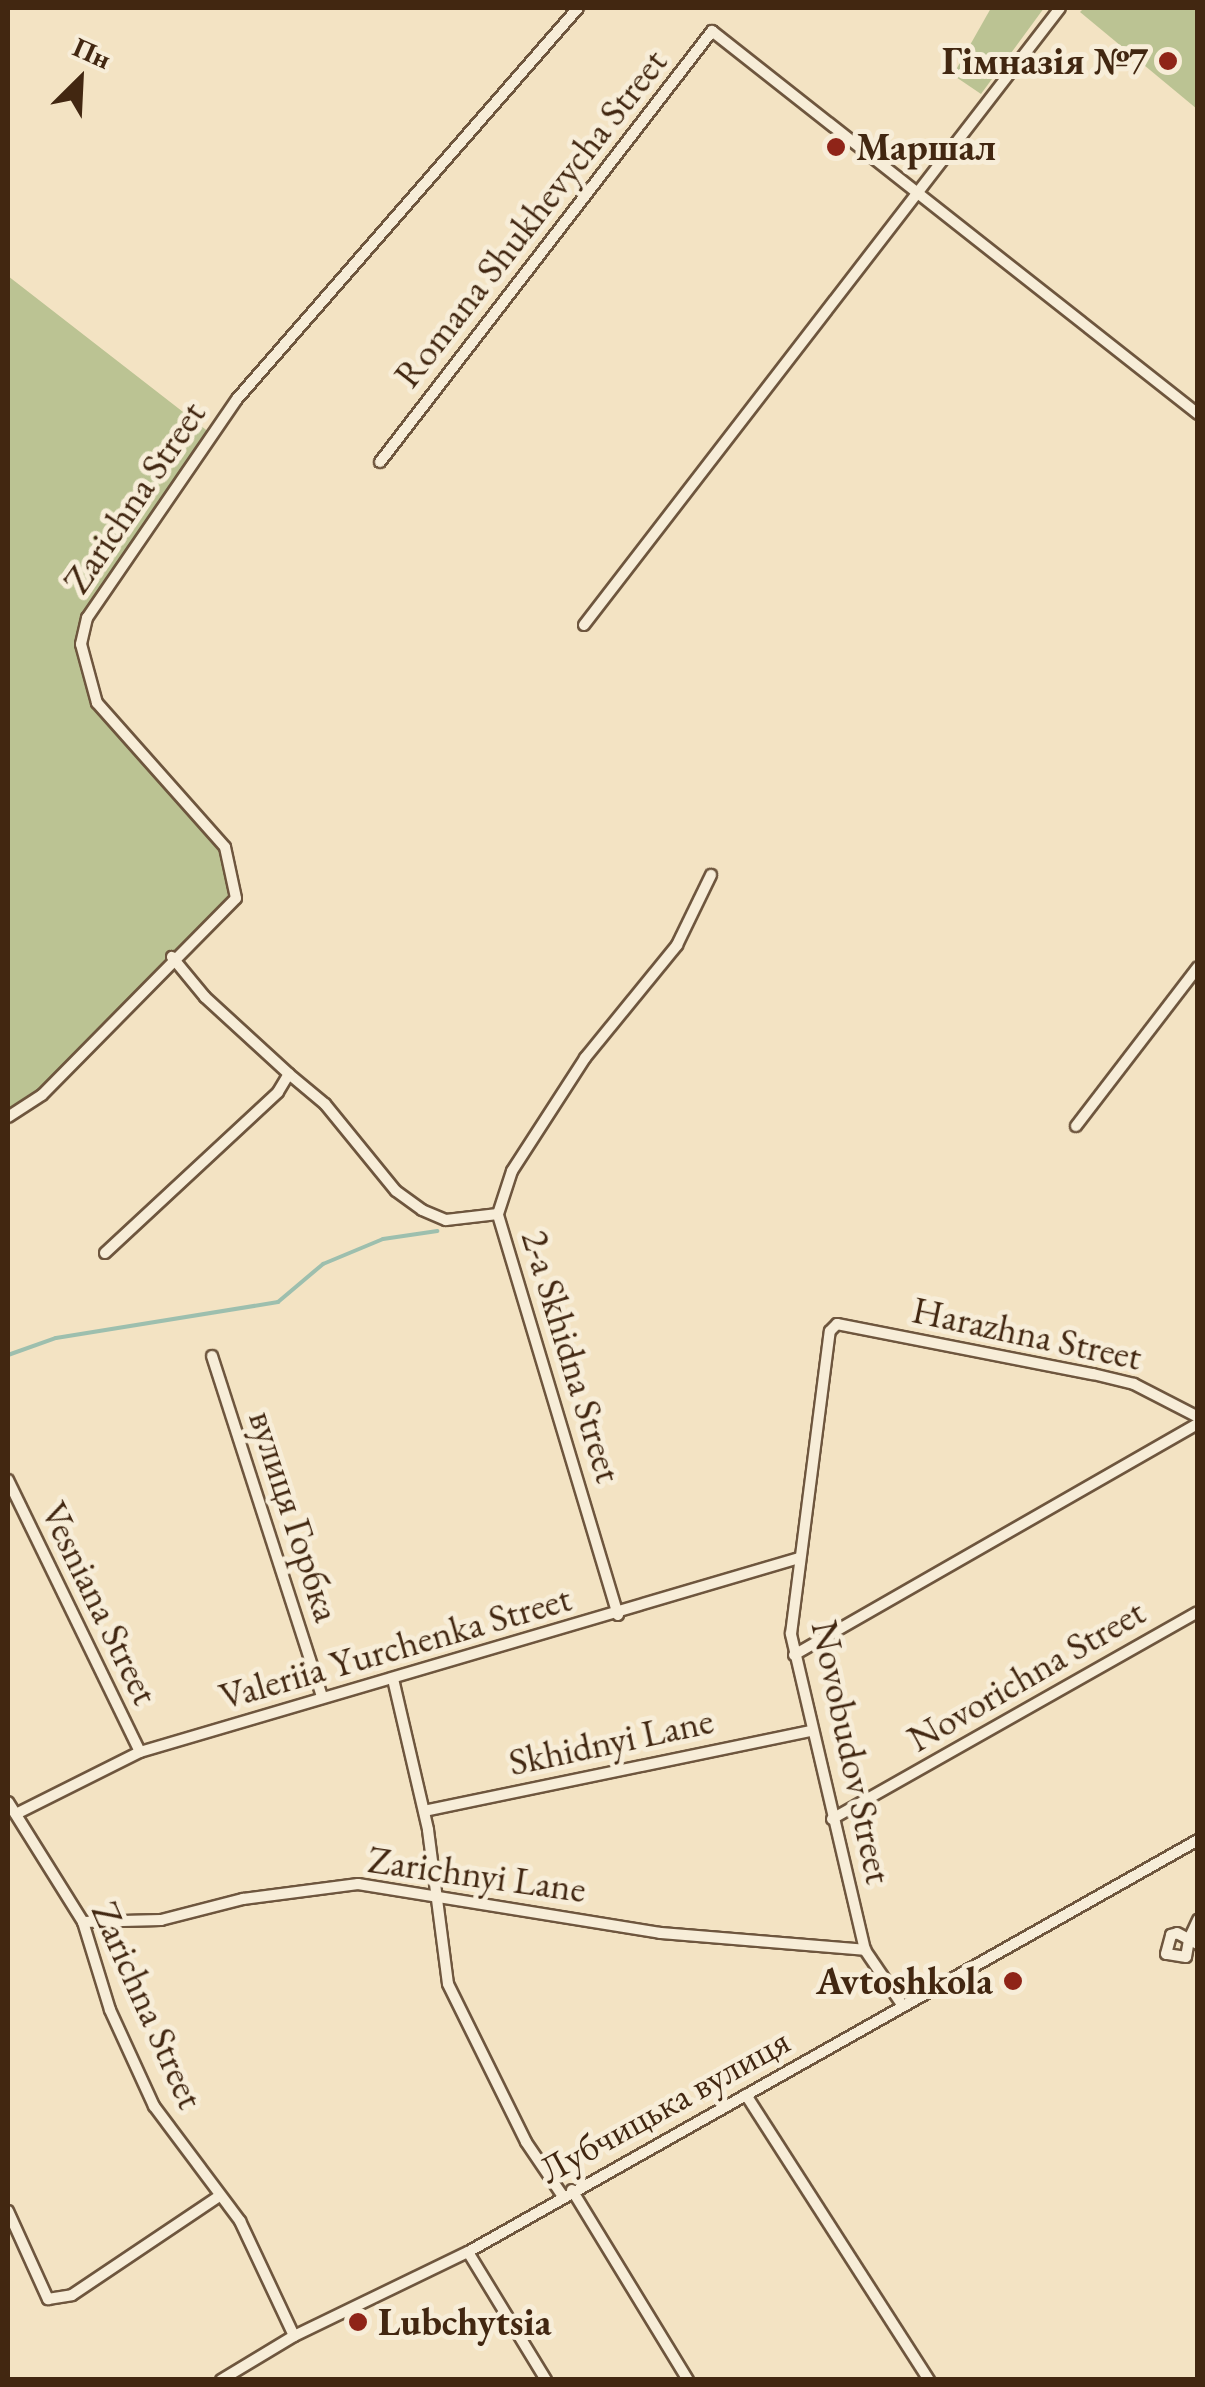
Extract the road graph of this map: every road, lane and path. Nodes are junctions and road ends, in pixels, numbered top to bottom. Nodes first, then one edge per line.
1 (578, 8) edge
2 (1060, 8) edge
3 (921, 196) junction
4 (1198, 414) edge
5 (380, 462) dead end
6 (584, 625) dead end
7 (711, 875) dead end
8 (172, 957) junction
9 (1198, 967) edge
10 (289, 1074) junction
11 (8, 1117) edge
12 (1076, 1126) dead end
13 (498, 1214) junction
14 (105, 1252) dead end
15 (837, 1324) joint
16 (212, 1356) dead end
17 (1198, 1417) edge
18 (1198, 1424) edge
19 (8, 1480) edge
20 (799, 1558) junction
21 (1198, 1612) edge
22 (618, 1614) junction
23 (794, 1655) junction
24 (393, 1679) junction
25 (321, 1694) junction
26 (810, 1731) junction
27 (140, 1752) junction
28 (8, 1802) edge
29 (424, 1811) junction
30 (16, 1814) junction
31 (832, 1820) junction
32 (1198, 1840) edge
33 (434, 1892) junction
34 (1198, 1920) edge
35 (84, 1922) junction
36 (1192, 1941) edge
37 (865, 1950) junction
38 (903, 2006) junction
39 (746, 2095) junction
40 (567, 2192) junction
41 (218, 2197) junction
42 (8, 2211) edge
43 (468, 2252) junction
44 (294, 2336) junction
45 (256, 2361) junction
46 (221, 2380) edge
47 (253, 2380) edge
48 (546, 2380) edge
49 (688, 2380) edge
50 (929, 2380) edge

1 - 8 street, Zarichna Street
2 - 3 street
3 - 4 street, Romana Shukhevycha Street
3 - 5 street, Romana Shukhevycha Street
3 - 6 street
7 - 13 street, 2-a Skhidna Street
8 - 10 street
8 - 11 street, Zarichna Street
9 - 12 street
10 - 13 street
10 - 14 street
13 - 22 street, 2-a Skhidna Street
15 - 17 street, Harazhna Street
15 - 20 street, Novobudov Street
16 - 25 street, вулиця Горбка
18 - 23 street
19 - 27 street, Vesniana Street
20 - 22 street, Valeriia Yurchenka Street
20 - 23 street, Novobudov Street
21 - 31 street, Novorichna Street
22 - 24 street, Valeriia Yurchenka Street
23 - 26 street, Novobudov Street
24 - 25 street, Valeriia Yurchenka Street
24 - 29 street
25 - 27 street, Valeriia Yurchenka Street
26 - 29 street, Skhidnyi Lane
26 - 31 street, Novobudov Street
27 - 30 street, Valeriia Yurchenka Street
28 - 30 street, Zarichna Street
29 - 33 street
30 - 35 street, Zarichna Street
31 - 37 street, Novobudov Street
32 - 38 street, Лубчицька вулиця
33 - 35 street, Zarichnyi Lane
33 - 37 street, Zarichnyi Lane
33 - 40 street
34 - 36 street
35 - 41 street, Zarichna Street
37 - 38 street, Novobudov Street
38 - 39 street, Лубчицька вулиця
39 - 40 street, Лубчицька вулиця
39 - 50 street
40 - 43 street, Лубчицька вулиця
40 - 49 street
41 - 42 street
41 - 44 street, Zarichna Street
43 - 44 street, Лубчицька вулиця
43 - 48 street
44 - 45 street, Лубчицька вулиця
45 - 46 street, Лубчицька вулиця
45 - 47 street

